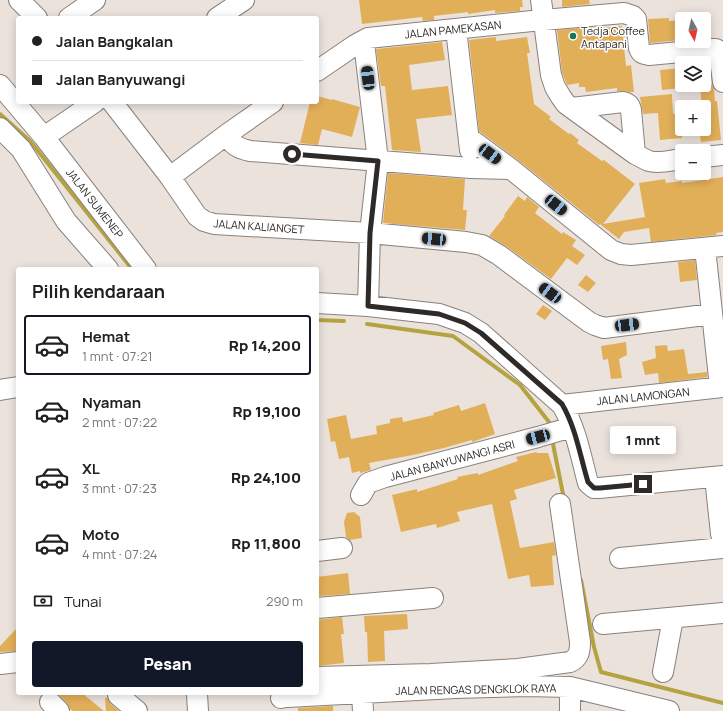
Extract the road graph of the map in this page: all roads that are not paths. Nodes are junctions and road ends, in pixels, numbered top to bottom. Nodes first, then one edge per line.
1 (19, 0) edge
2 (95, 0) edge
3 (244, 0) edge
4 (541, 0) edge
5 (35, 16) edge
6 (73, 16) edge
7 (220, 16) edge
8 (543, 21) junction
9 (456, 29) junction
10 (363, 40) junction
11 (319, 70) edge
12 (723, 82) edge
13 (0, 85) edge
14 (16, 104) edge
15 (16, 104) edge
16 (92, 104) edge
17 (114, 104) edge
18 (270, 104) edge
19 (572, 108) junction
20 (0, 128) edge
21 (226, 135) junction
22 (44, 137) junction
23 (469, 138) junction
24 (635, 154) junction
25 (723, 155) edge
26 (711, 156) edge
27 (675, 160) edge
28 (378, 161) junction
29 (471, 168) junction
30 (511, 169) junction
31 (170, 177) junction
32 (370, 233) junction
33 (714, 247) edge
34 (106, 267) edge
35 (144, 267) edge
36 (319, 303) edge
37 (368, 306) junction
38 (712, 314) junction
39 (16, 387) edge
40 (722, 387) edge
41 (0, 390) edge
42 (562, 404) junction
43 (566, 429) junction
44 (721, 477) edge
45 (361, 495) dead end
46 (560, 504) dead end
47 (723, 538) edge
48 (342, 548) dead end
49 (723, 548) edge
50 (319, 551) edge
51 (620, 558) dead end
52 (433, 598) dead end
53 (319, 608) edge
54 (723, 614) edge
55 (673, 618) junction
56 (603, 624) dead end
57 (16, 662) edge
58 (0, 664) edge
59 (663, 672) dead end
60 (319, 677) edge
61 (570, 688) junction
62 (118, 695) dead end
63 (281, 701) edge
64 (363, 702) edge
65 (137, 711) edge
66 (570, 711) edge
67 (670, 711) edge

1 - 5 street
2 - 6 street
3 - 7 street
4 - 8 street
8 - 9 street, JALAN PAMEKASAN
8 - 12 street, JALAN PAMEKASAN
8 - 19 street
9 - 10 street, JALAN PAMEKASAN
9 - 23 street
10 - 11 street, JALAN PAMEKASAN
10 - 28 street
13 - 15 street, JALAN SUMENEP
14 - 22 street, JALAN SUMENEP
16 - 22 street
17 - 31 street, JALAN KALIANGET
18 - 21 street
19 - 24 street
19 - 24 street
20 - 34 street
21 - 28 street
21 - 31 street
22 - 35 street, JALAN SUMENEP
23 - 29 street
23 - 30 street
24 - 27 street
25 - 26 street
28 - 29 street
28 - 32 street
29 - 30 street
30 - 33 street
31 - 32 street, JALAN KALIANGET
32 - 37 street
32 - 38 street, JALAN KALIANGET
33 - 38 street
36 - 37 street
37 - 42 street
38 - 40 street
39 - 41 street
40 - 42 street, JALAN LAMONGAN
42 - 43 street
43 - 44 street
43 - 45 street, JALAN BANYUWANGI ASRI
44 - 47 street
46 - 60 street
48 - 50 street
49 - 51 street
52 - 53 street
54 - 55 street
55 - 56 street
55 - 59 street
57 - 58 street
61 - 64 street, JALAN RENGAS DENGKLOK RAYA
61 - 66 street
61 - 67 street, JALAN RENGAS DENGKLOK RAYA
62 - 65 street
63 - 64 street, JALAN RENGAS DENGKLOK RAYA

